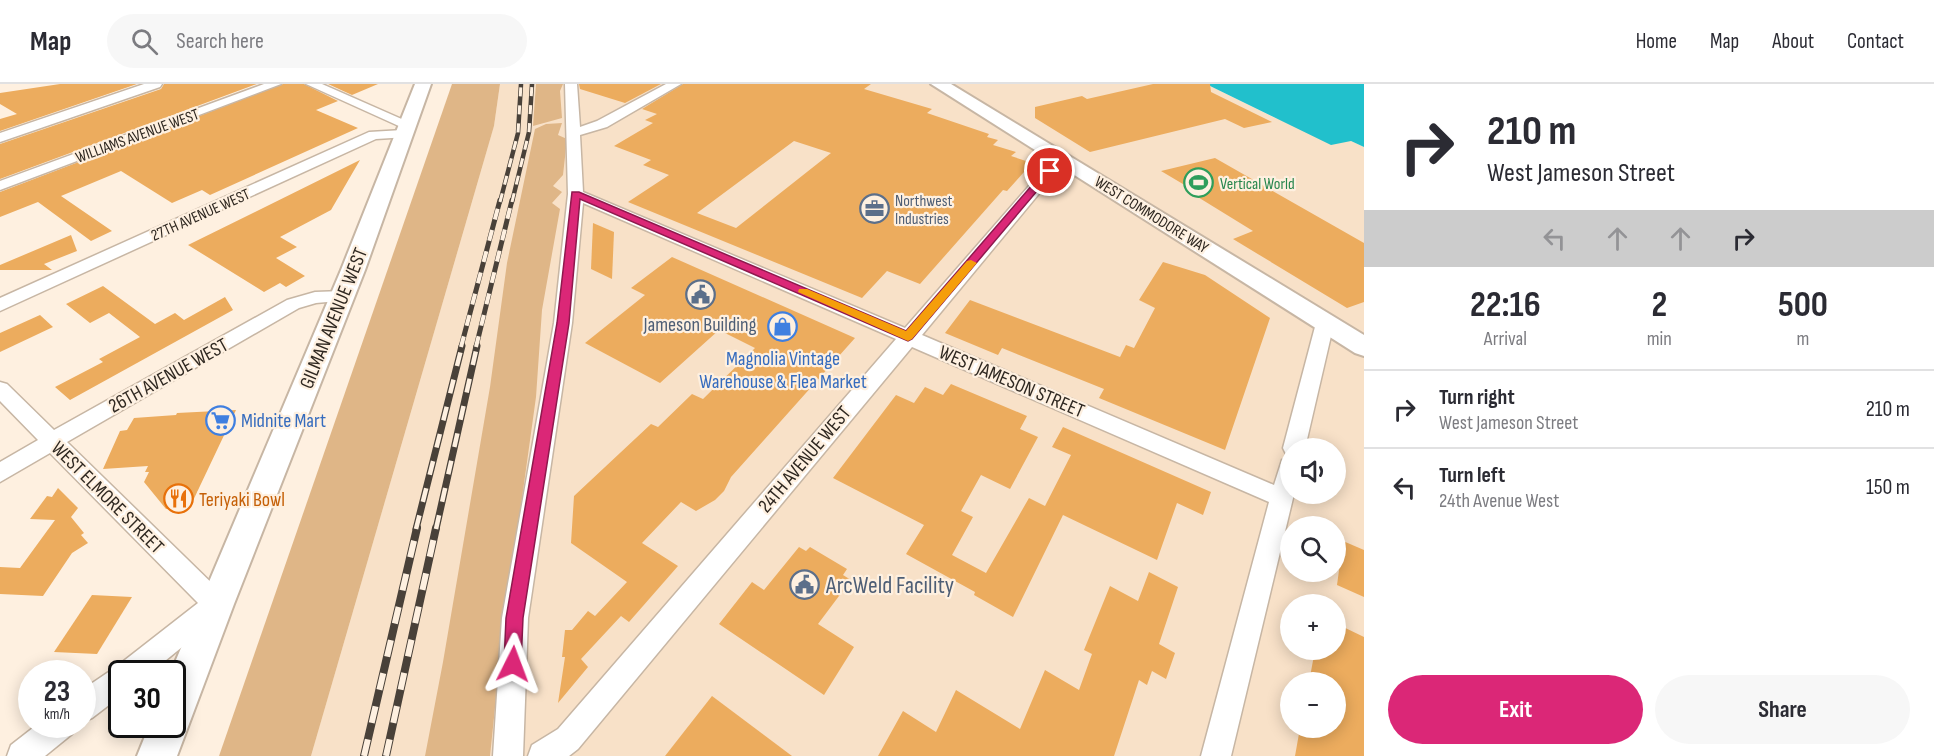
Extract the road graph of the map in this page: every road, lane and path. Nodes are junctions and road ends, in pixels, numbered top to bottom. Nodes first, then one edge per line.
1 (156, 84) edge
2 (275, 84) edge
3 (312, 84) edge
4 (423, 84) edge
5 (571, 84) edge
6 (675, 84) edge
7 (939, 84) edge
8 (405, 129) junction
9 (574, 133) junction
10 (0, 138) edge
11 (1061, 158) junction
12 (0, 186) edge
13 (576, 194) junction
14 (343, 296) junction
15 (0, 305) edge
16 (1325, 323) junction
17 (908, 337) junction
18 (1364, 347) edge
19 (0, 389) edge
20 (1296, 438) edge
21 (52, 442) junction
22 (3, 473) edge
23 (1280, 497) edge
24 (1280, 504) edge
25 (216, 604) junction
26 (145, 660) edge
27 (186, 682) edge
28 (44, 738) edge
29 (164, 738) edge
30 (22, 756) edge
31 (157, 756) edge
32 (508, 756) edge
33 (543, 756) edge
34 (1216, 756) edge

1 - 10 street
2 - 12 street, WILLIAMS AVENUE WEST
3 - 8 street
4 - 8 main road, GILMAN AVENUE WEST
5 - 9 street
6 - 9 street
7 - 11 main road, WEST COMMODORE WAY
8 - 14 main road, GILMAN AVENUE WEST
8 - 15 street, 27TH AVENUE WEST
9 - 13 street
11 - 16 main road, WEST COMMODORE WAY
11 - 17 street, 24TH AVENUE WEST
13 - 17 street, WEST JAMESON STREET
13 - 32 street
14 - 21 street, 26TH AVENUE WEST
14 - 25 main road, GILMAN AVENUE WEST
16 - 18 main road, WEST COMMODORE WAY
16 - 20 street
17 - 23 street, WEST JAMESON STREET
17 - 33 street, 24TH AVENUE WEST
19 - 21 street, WEST ELMORE STREET
21 - 22 street, 26TH AVENUE WEST
21 - 25 street, WEST ELMORE STREET
24 - 34 street
25 - 26 street
25 - 27 main road, GILMAN AVENUE WEST
28 - 30 street
29 - 31 main road

